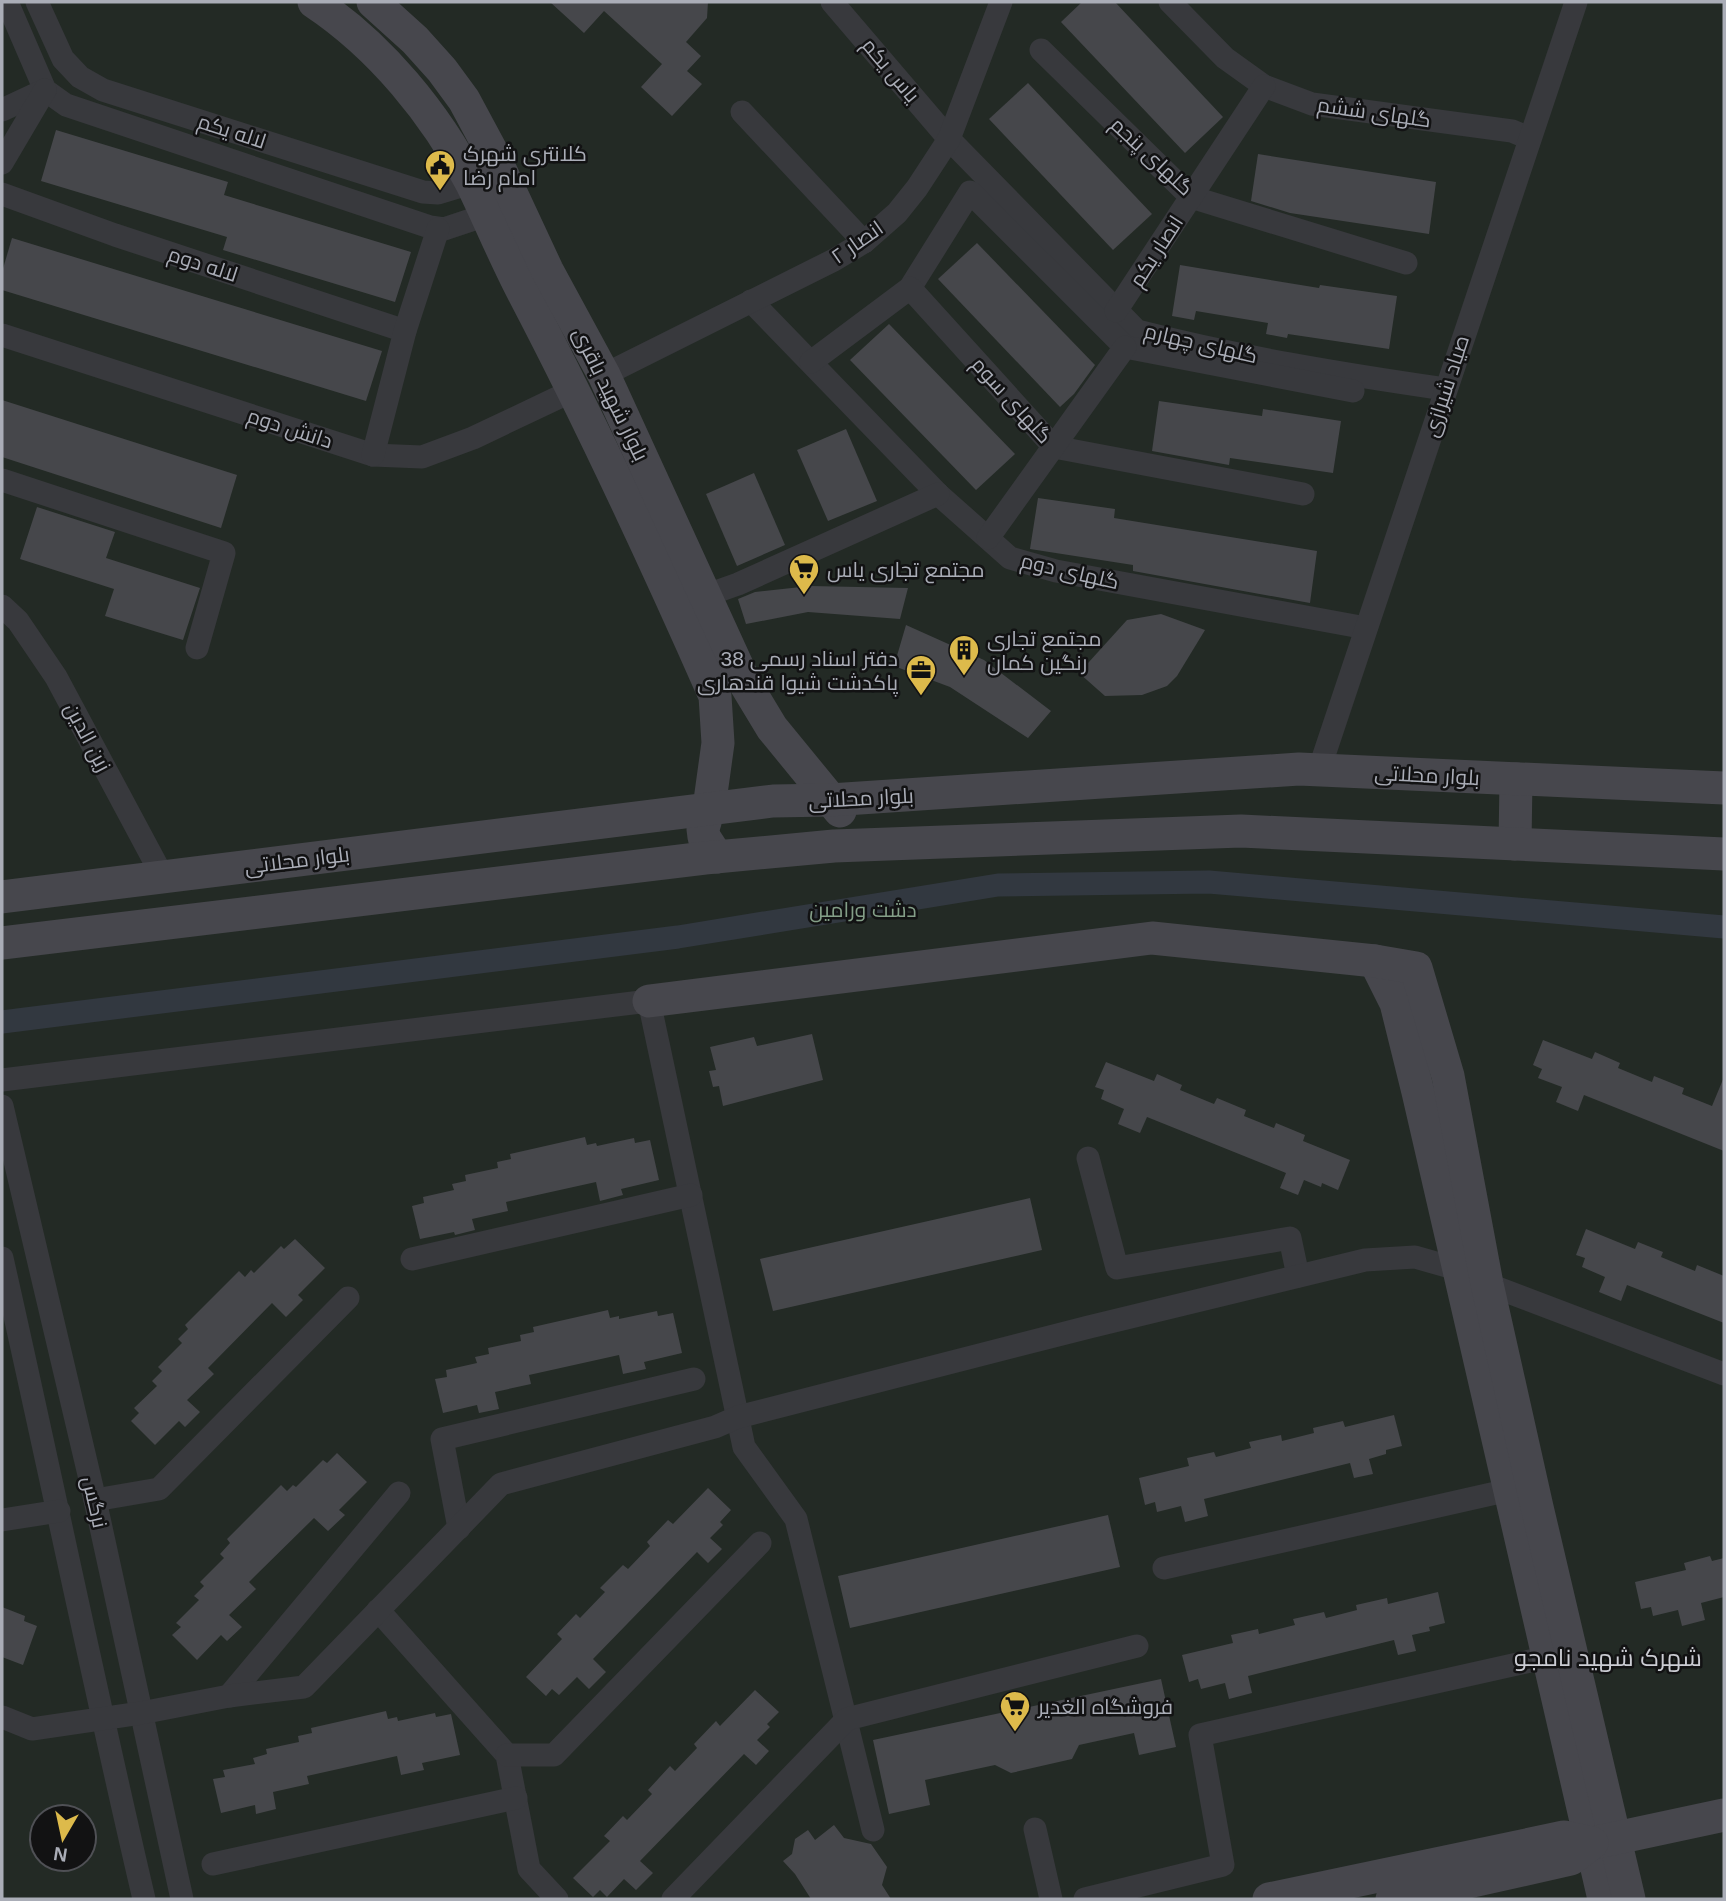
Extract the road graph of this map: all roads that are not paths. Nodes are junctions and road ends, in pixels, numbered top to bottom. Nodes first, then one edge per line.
1 (7, 2) edge
2 (37, 2) edge
3 (314, 2) edge
4 (373, 2) edge
5 (832, 2) edge
6 (1001, 2) edge
7 (1170, 2) edge
8 (1576, 2) edge
9 (1041, 50) dead end
10 (1264, 86) junction
11 (45, 89) junction
12 (2, 110) edge
13 (742, 111) dead end
14 (1529, 138) junction
15 (949, 139) junction
16 (2, 163) edge
17 (471, 183) junction
18 (2, 194) edge
19 (1191, 197) junction
20 (486, 215) junction
21 (438, 229) junction
22 (864, 242) junction
23 (1406, 263) dead end
24 (910, 288) junction
25 (751, 301) junction
26 (1116, 311) junction
27 (405, 331) junction
28 (2, 335) edge
29 (1125, 347) junction
30 (811, 362) junction
31 (604, 375) junction
32 (1445, 389) junction
33 (574, 390) junction
34 (1353, 391) dead end
35 (1054, 447) junction
36 (373, 455) junction
37 (2, 480) edge
38 (938, 494) junction
39 (1303, 494) dead end
40 (988, 538) junction
41 (707, 595) junction
42 (2, 606) edge
43 (1366, 628) junction
44 (197, 648) dead end
45 (1319, 770) junction
46 (1516, 779) junction
47 (1724, 788) edge
48 (830, 800) junction
49 (709, 808) junction
50 (1515, 844) junction
51 (834, 846) junction
52 (1724, 854) edge
53 (717, 857) junction
54 (163, 877) junction
55 (2, 897) edge
56 (2, 943) edge
57 (1375, 961) junction
58 (649, 1001) junction
59 (2, 1080) edge
60 (2, 1106) edge
61 (1088, 1157) dead end
62 (691, 1195) junction
63 (2, 1258) edge
64 (412, 1259) dead end
65 (1457, 1269) junction
66 (1298, 1276) junction
67 (1487, 1284) junction
68 (348, 1297) dead end
69 (1724, 1374) edge
70 (694, 1379) dead end
71 (738, 1417) junction
72 (1508, 1490) junction
73 (399, 1493) dead end
74 (95, 1500) junction
75 (59, 1511) junction
76 (2, 1520) edge
77 (458, 1528) junction
78 (760, 1543) dead end
79 (1164, 1568) dead end
80 (378, 1610) junction
81 (1137, 1646) dead end
82 (1548, 1657) junction
83 (229, 1696) junction
84 (141, 1713) junction
85 (2, 1717) edge
86 (847, 1719) junction
87 (102, 1720) junction
88 (508, 1755) junction
89 (516, 1798) junction
90 (1724, 1815) edge
91 (1035, 1829) dead end
92 (873, 1830) dead end
93 (1603, 1840) junction
94 (213, 1864) dead end
95 (1161, 1890) edge
96 (144, 1899) edge
97 (182, 1899) edge
98 (557, 1899) edge
99 (673, 1899) edge
100 (1051, 1899) edge
101 (1086, 1899) edge
102 (1269, 1899) edge
103 (1392, 1899) edge
104 (1604, 1899) edge
105 (1629, 1899) edge

1 - 11 street
2 - 17 street, لاله یکم
3 - 17 street, بلوار شهید باقری
4 - 31 street, بلوار شهید باقری
5 - 15 street, یاس یکم
6 - 15 street, انصار ۲
7 - 10 street, گلهای ششم
8 - 14 street, صیاد شیرازی
9 - 19 street, گلهای پنجم
10 - 14 street, گلهای ششم
10 - 19 street, انصار یکم
11 - 12 street
11 - 16 street
11 - 21 street
13 - 22 street
14 - 32 street, صیاد شیرازی
15 - 22 street, انصار ۲
15 - 26 street, گلهای چهارم
17 - 20 street, بلوار شهید باقری
18 - 27 street, لاله دوم
19 - 23 street, گلهای پنجم
19 - 26 street, انصار یکم
20 - 21 street
20 - 33 street, بلوار شهید باقری
21 - 27 street
22 - 25 street, انصار ۲
24 - 29 street
24 - 30 street
24 - 35 street, گلهای سوم
25 - 30 street, گلهای دوم
25 - 31 street, انصار ۲
26 - 32 street, گلهای چهارم
27 - 36 street
28 - 36 street, دانش دوم
29 - 34 street
29 - 35 street
30 - 38 street, گلهای دوم
31 - 33 street
31 - 41 street, بلوار شهید باقری
32 - 43 street, صیاد شیرازی
33 - 36 street, دانش دوم
33 - 49 street, بلوار شهید باقری
35 - 39 street, گلهای سوم
35 - 40 street
37 - 44 street
38 - 40 street, گلهای دوم
38 - 41 street
40 - 43 street, گلهای دوم
41 - 48 street, بلوار شهید باقری
42 - 54 street, زین الدین
43 - 45 street, صیاد شیرازی
45 - 46 street, بلوار محلاتی
45 - 48 street, بلوار محلاتی
46 - 47 street, بلوار محلاتی
46 - 50 street
48 - 49 street, بلوار محلاتی
48 - 51 street
49 - 53 street, بلوار شهید باقری
49 - 54 street, بلوار محلاتی
50 - 51 street
50 - 52 street
51 - 53 street
53 - 56 street
54 - 55 street, بلوار محلاتی
57 - 58 street
57 - 65 street
57 - 67 street
58 - 59 street
58 - 62 street
60 - 74 street, نرگس
61 - 66 street
62 - 64 street
62 - 71 street
63 - 75 street, نرگس
65 - 66 street
65 - 72 street
66 - 71 street
67 - 69 street
67 - 93 street
68 - 74 street
70 - 77 street
71 - 77 street
71 - 86 street
72 - 79 street
72 - 82 street
73 - 83 street
74 - 84 street, نرگس
75 - 76 street
75 - 87 street, نرگس
77 - 80 street
78 - 88 street
80 - 83 street
80 - 88 street
81 - 86 street
82 - 93 street
82 - 95 street
83 - 84 street
84 - 87 street
84 - 97 street, نرگس
85 - 87 street
86 - 92 street
86 - 99 street
87 - 96 street, نرگس
88 - 89 street
89 - 94 street
89 - 98 street
90 - 93 street
91 - 100 street
93 - 102 street
93 - 103 street
93 - 104 street
93 - 105 street
95 - 101 street

